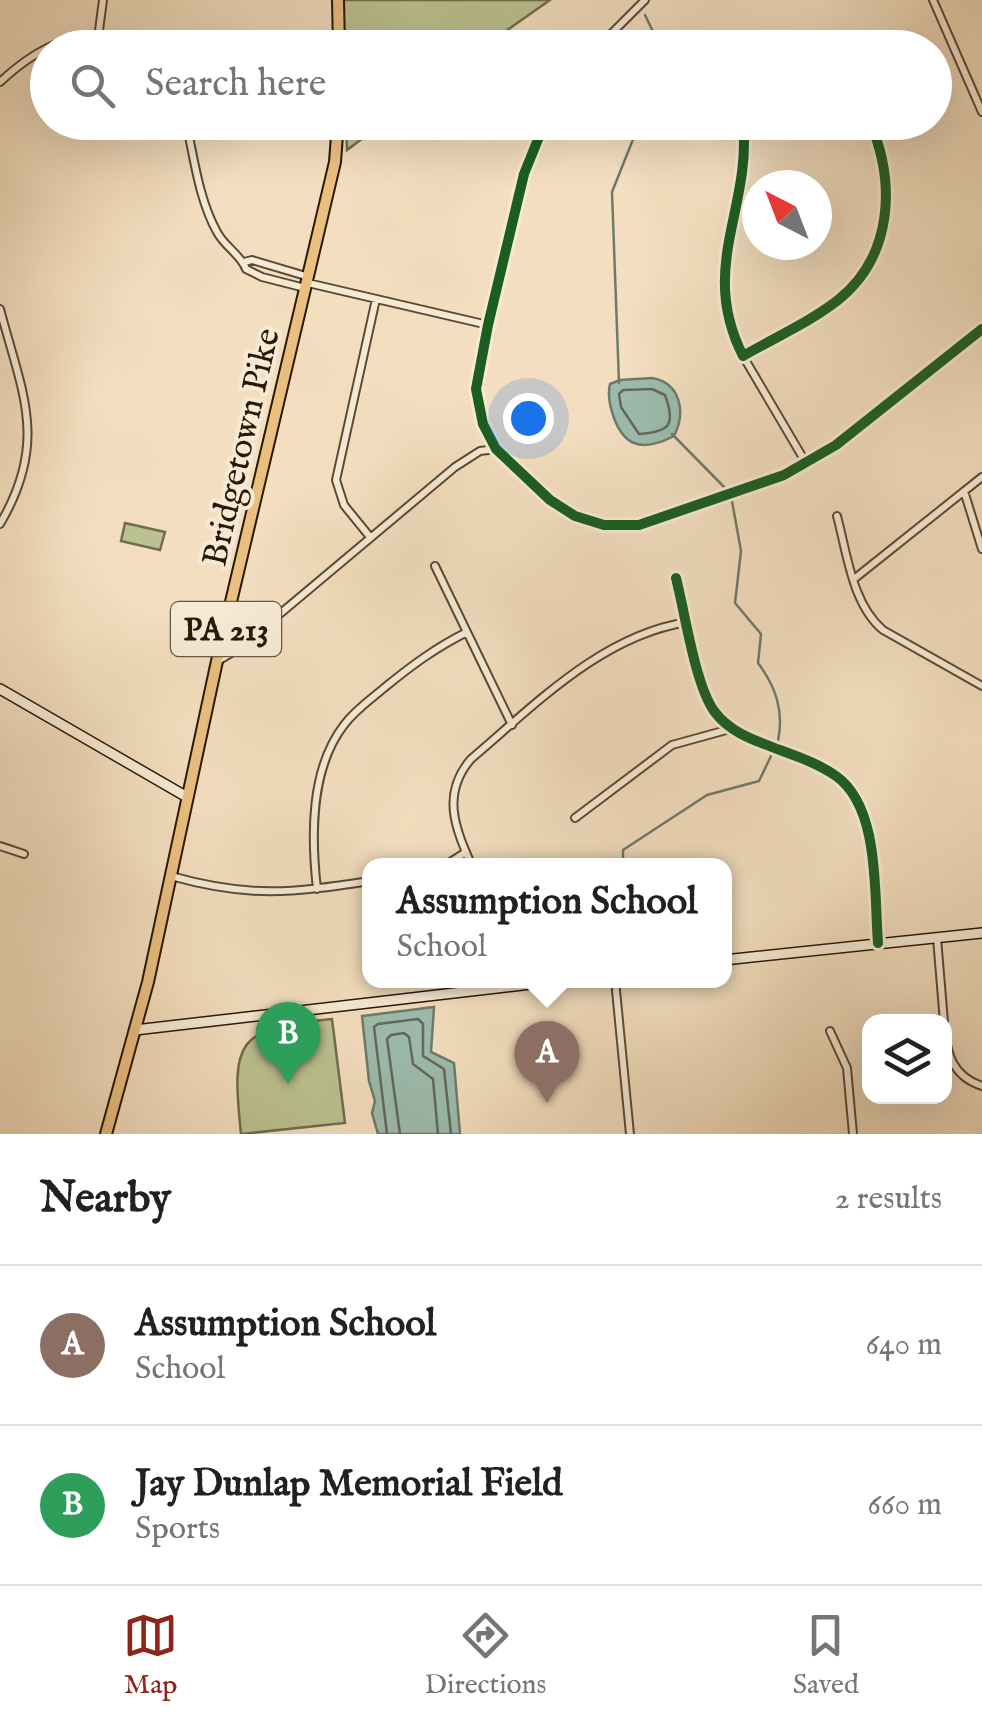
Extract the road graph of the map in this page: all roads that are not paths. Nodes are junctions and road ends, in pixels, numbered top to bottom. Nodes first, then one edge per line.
1 (103, 0) edge
2 (338, 0) edge
3 (646, 0) edge
4 (933, 0) edge
5 (99, 30) edge
6 (338, 30) edge
7 (615, 30) edge
8 (946, 30) edge
9 (952, 43) edge
10 (30, 56) edge
11 (0, 82) edge
12 (982, 112) edge
13 (191, 140) edge
14 (336, 140) edge
15 (538, 140) edge
16 (743, 140) edge
17 (876, 140) edge
18 (244, 262) junction
19 (307, 283) junction
20 (376, 298) junction
21 (0, 309) edge
22 (488, 325) junction
23 (982, 329) edge
24 (744, 356) junction
25 (496, 449) junction
26 (806, 464) junction
27 (982, 477) edge
28 (964, 491) junction
29 (838, 516) dead end
30 (0, 524) edge
31 (370, 537) junction
32 (982, 549) edge
33 (435, 566) dead end
34 (676, 578) dead end
35 (854, 578) junction
36 (230, 612) junction
37 (274, 617) junction
38 (687, 622) junction
39 (467, 632) junction
40 (217, 661) junction
41 (982, 686) edge
42 (0, 690) edge
43 (512, 725) junction
44 (732, 728) junction
45 (187, 797) junction
46 (575, 818) dead end
47 (0, 846) edge
48 (466, 852) junction
49 (24, 854) dead end
50 (457, 858) edge
51 (469, 858) edge
52 (171, 876) junction
53 (362, 882) edge
54 (317, 889) junction
55 (982, 933) edge
56 (936, 937) junction
57 (878, 942) junction
58 (732, 959) edge
59 (482, 988) edge
60 (616, 988) edge
61 (943, 1014) edge
62 (136, 1030) junction
63 (830, 1030) dead end
64 (952, 1063) edge
65 (982, 1086) edge
66 (106, 1134) edge
67 (630, 1134) edge
68 (853, 1134) edge

1 - 5 street
2 - 6 main road
3 - 7 street
4 - 8 street
9 - 12 street
10 - 11 street
13 - 18 street
14 - 19 main road, Bridgetown Pike / PA 213
15 - 22 street
16 - 24 street
17 - 24 street
18 - 19 street
18 - 19 street
19 - 20 street
19 - 36 main road, Bridgetown Pike / PA 213
20 - 22 street
20 - 31 street
21 - 30 street
22 - 25 street
23 - 26 street
24 - 26 street
25 - 26 street
25 - 31 street
27 - 28 street
28 - 32 street
28 - 35 street
29 - 35 street
31 - 37 street
33 - 39 street
34 - 38 street
35 - 41 street
36 - 37 street
36 - 40 main road, Bridgetown Pike / PA 213
37 - 40 street
38 - 43 street
38 - 44 street
39 - 43 street
39 - 54 street
40 - 45 main road, Bridgetown Pike / PA 213
42 - 45 main road
43 - 48 street
44 - 46 street
44 - 57 street
45 - 52 main road, Bridgetown Pike / PA 213
47 - 49 street
48 - 50 street
48 - 51 street
52 - 54 street
52 - 62 main road, Bridgetown Pike / PA 213
53 - 54 street
55 - 56 main road
56 - 57 main road
56 - 61 street
57 - 58 main road
59 - 62 main road
60 - 67 street
62 - 66 main road, Bridgetown Pike / PA 213
63 - 68 street
64 - 65 street

